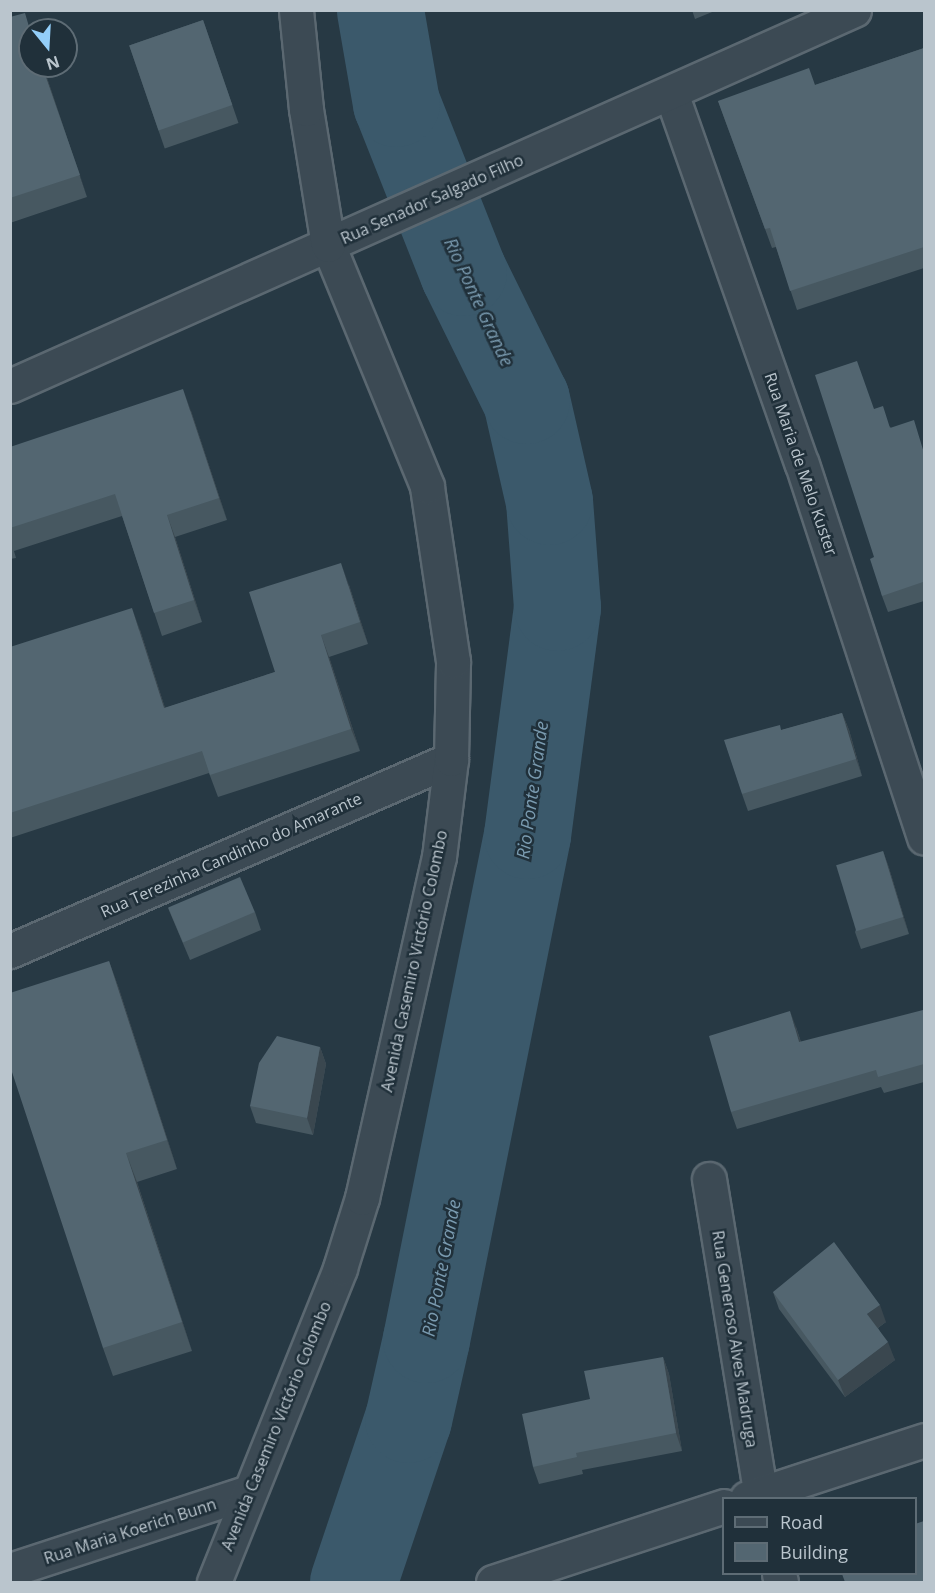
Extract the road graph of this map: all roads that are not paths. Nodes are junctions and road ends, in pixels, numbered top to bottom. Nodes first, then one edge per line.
1 (296, 10) edge
2 (854, 10) edge
3 (670, 93) junction
4 (328, 245) junction
5 (10, 387) edge
6 (451, 759) junction
7 (924, 838) edge
8 (10, 951) edge
9 (709, 1179) dead end
10 (924, 1440) edge
11 (249, 1492) junction
12 (756, 1497) edge
13 (722, 1506) edge
14 (10, 1570) edge
15 (214, 1582) edge
16 (493, 1582) edge

1 - 4 street, Avenida Casemiro Victório Colombo
2 - 3 street, Rua Senador Salgado Filho
3 - 4 street, Rua Senador Salgado Filho
3 - 7 street, Rua Maria de Melo Kuster
4 - 5 street, Rua Senador Salgado Filho
4 - 6 street, Avenida Casemiro Victório Colombo
6 - 8 street, Rua Terezinha Candinho do Amarante
6 - 11 street, Avenida Casemiro Victório Colombo
9 - 12 street, Rua Generoso Alves Madruga
10 - 12 street
11 - 14 street, Rua Maria Koerich Bunn
11 - 15 street, Avenida Casemiro Victório Colombo
13 - 16 street

